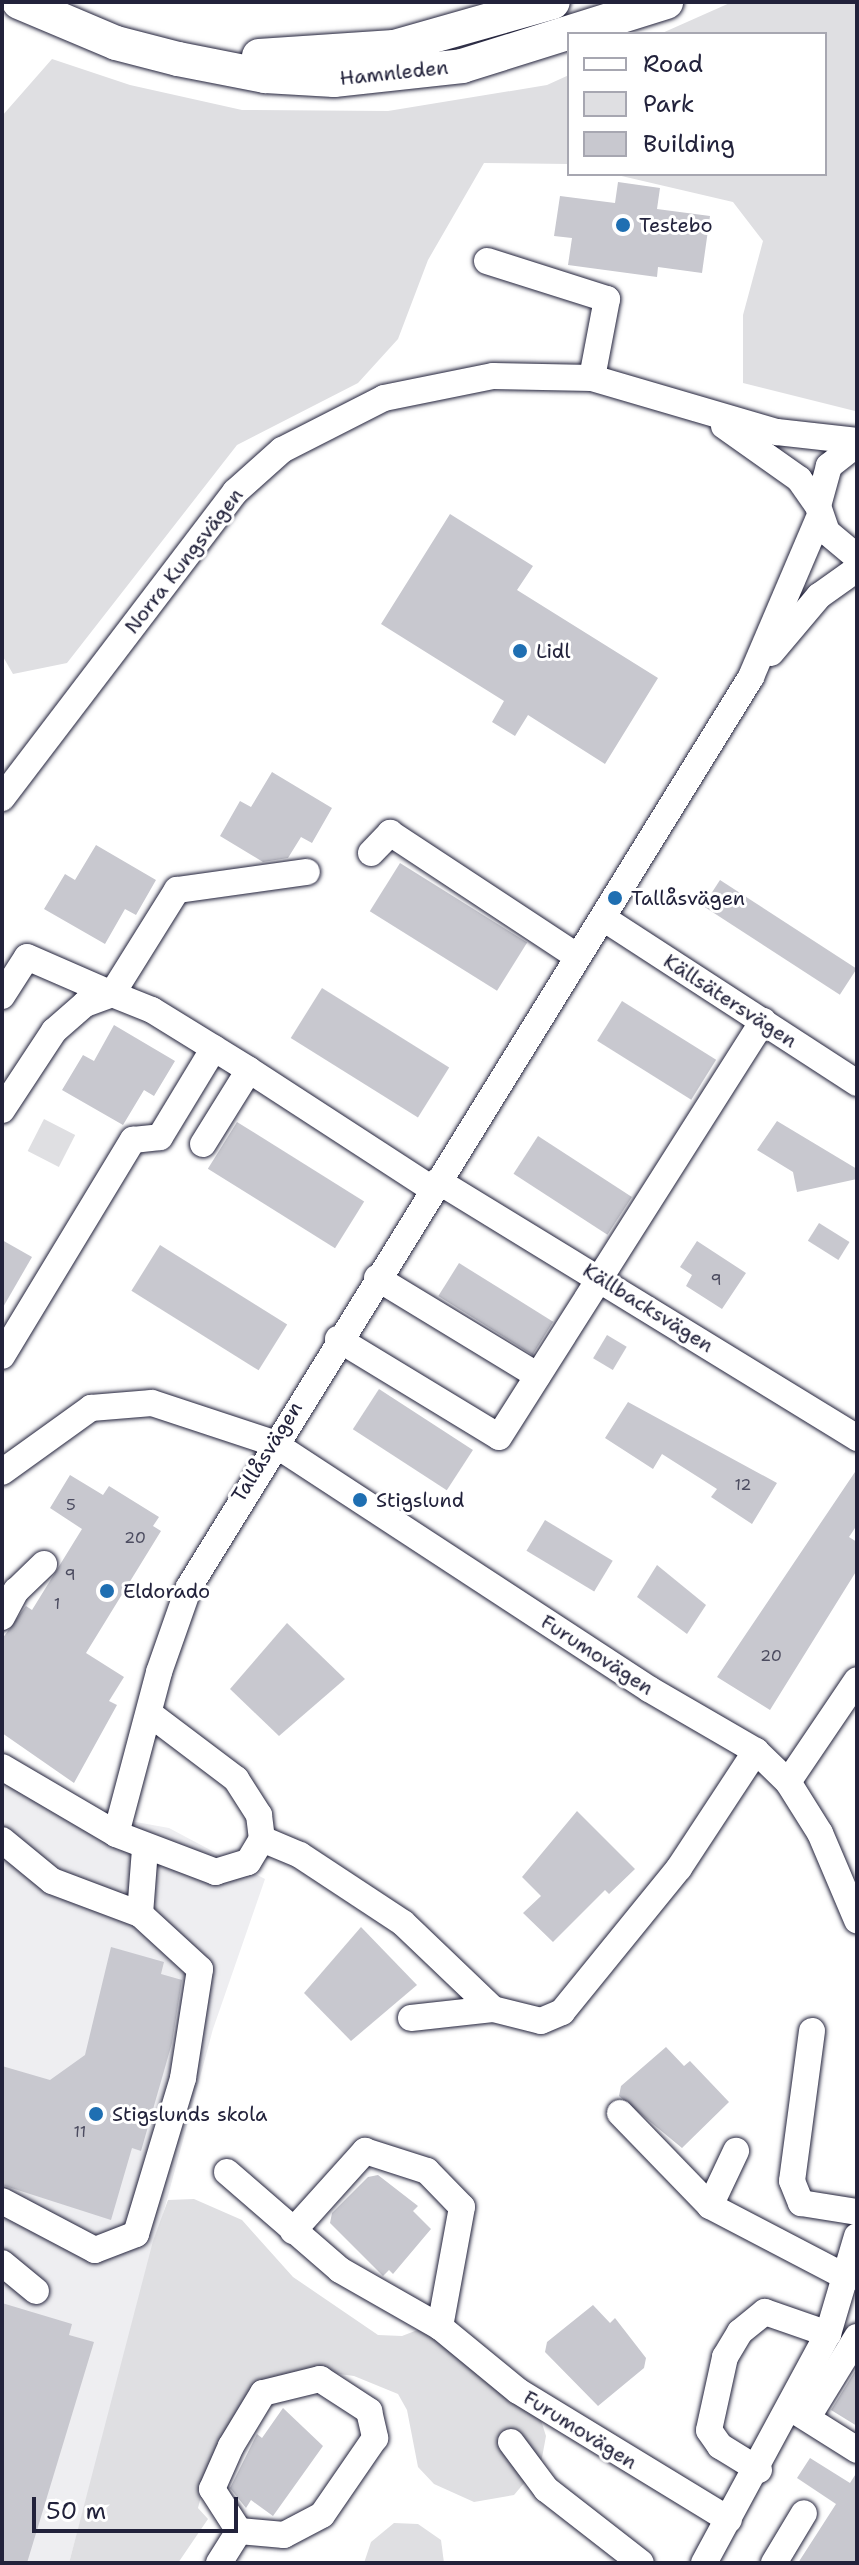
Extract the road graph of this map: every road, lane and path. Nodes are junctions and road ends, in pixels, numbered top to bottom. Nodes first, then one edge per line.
1 (19, 2) edge
2 (553, 2) edge
3 (666, 2) edge
4 (570, 32) edge
5 (567, 33) edge
6 (116, 43) junction
7 (487, 261) dead end
8 (592, 378) junction
9 (701, 412) junction
10 (857, 443) edge
11 (819, 510) junction
12 (857, 557) edge
13 (857, 569) edge
14 (751, 677) junction
15 (2, 798) edge
16 (371, 853) dead end
17 (307, 872) dead end
18 (603, 918) junction
19 (578, 957) junction
20 (112, 994) junction
21 (2, 996) edge
22 (763, 1021) junction
23 (214, 1048) junction
24 (249, 1070) junction
25 (857, 1083) edge
26 (2, 1110) edge
27 (203, 1144) dead end
28 (435, 1185) junction
29 (377, 1278) junction
30 (599, 1278) junction
31 (338, 1339) junction
32 (2, 1356) edge
33 (538, 1376) junction
34 (857, 1438) edge
35 (273, 1443) junction
36 (2, 1472) edge
37 (44, 1564) dead end
38 (2, 1617) edge
39 (857, 1680) edge
40 (150, 1714) junction
41 (756, 1751) junction
42 (2, 1767) edge
43 (788, 1782) junction
44 (116, 1834) junction
45 (262, 1839) junction
46 (2, 1840) edge
47 (145, 1849) junction
48 (855, 1908) edge
49 (140, 1914) junction
50 (493, 2009) junction
51 (411, 2018) dead end
52 (812, 2031) dead end
53 (620, 2113) dead end
54 (736, 2151) dead end
55 (227, 2172) dead end
56 (2, 2201) edge
57 (710, 2206) junction
58 (857, 2212) edge
59 (293, 2231) junction
60 (857, 2236) edge
61 (2, 2263) edge
62 (848, 2278) junction
63 (36, 2291) dead end
64 (440, 2327) junction
65 (828, 2334) junction
66 (857, 2337) edge
67 (800, 2413) junction
68 (511, 2442) dead end
69 (857, 2450) edge
70 (759, 2470) junction
71 (804, 2513) dead end
72 (729, 2520) junction
73 (239, 2531) junction
74 (219, 2563) edge
75 (641, 2563) edge
76 (704, 2563) edge
77 (774, 2563) edge

1 - 6 main road, Hamnleden
2 - 6 main road, Hamnleden
3 - 4 main road, Hamnleden
5 - 6 main road, Hamnleden
7 - 8 street
8 - 9 street, Norra Kungsvägen
8 - 15 street, Norra Kungsvägen
9 - 10 street, Norra Kungsvägen
9 - 11 street, Norra Kungsvägen
10 - 11 street, Tallåsvägen
11 - 12 street
11 - 14 street, Tallåsvägen
13 - 14 street, Tallåsvägen
14 - 18 street, Tallåsvägen
16 - 19 street
17 - 20 street
18 - 19 street, Tallåsvägen
18 - 22 street, Källsätersvägen
19 - 28 street, Tallåsvägen
20 - 21 street, Källbacksvägen
20 - 23 street, Källbacksvägen
20 - 26 street
22 - 25 street, Källsätersvägen
22 - 30 street
23 - 24 street, Källbacksvägen
23 - 32 street
24 - 27 street
24 - 28 street, Källbacksvägen
28 - 29 street, Tallåsvägen
28 - 30 street, Källbacksvägen
29 - 31 street, Tallåsvägen
29 - 33 street
30 - 33 street
30 - 34 street, Källbacksvägen
31 - 33 street
31 - 35 street, Tallåsvägen
35 - 36 street, Furumovägen
35 - 40 street, Tallåsvägen
35 - 41 street, Furumovägen
37 - 38 street
39 - 43 street
40 - 44 street, Tallåsvägen
40 - 45 street
41 - 43 street, Furumovägen
41 - 50 street
42 - 44 street
43 - 48 street, Furumovägen
44 - 47 street
45 - 47 street
45 - 50 street
46 - 49 street
47 - 49 street
49 - 56 street
50 - 51 street
52 - 58 street
53 - 57 street
54 - 57 street
55 - 59 street, Furumovägen
57 - 62 street
59 - 64 street, Furumovägen
59 - 64 street
60 - 62 street
61 - 63 street
62 - 65 street
64 - 72 street, Furumovägen
65 - 67 street
65 - 70 street
66 - 67 street
67 - 69 street
67 - 70 street
68 - 75 street
70 - 72 street
71 - 77 street
72 - 76 street
73 - 73 street
73 - 74 street

